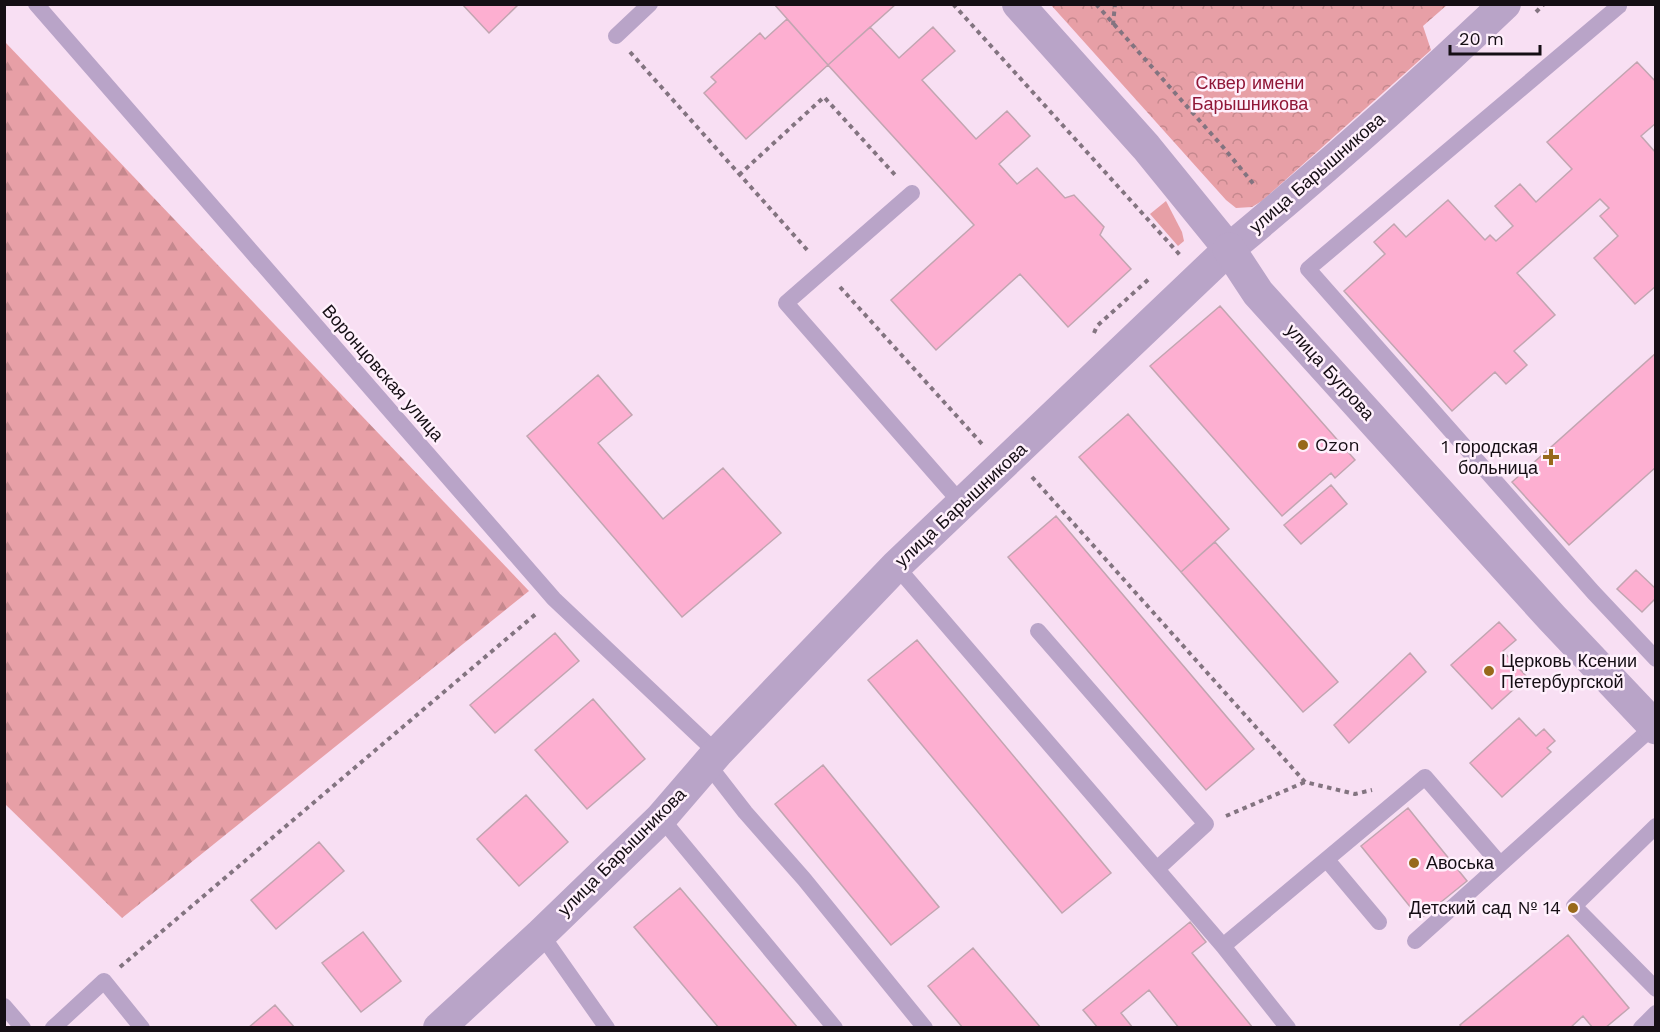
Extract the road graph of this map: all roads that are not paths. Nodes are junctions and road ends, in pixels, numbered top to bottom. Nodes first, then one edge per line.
1 (36, 4) edge
2 (650, 4) edge
3 (1018, 4) edge
4 (1505, 4) edge
5 (1617, 4) edge
6 (616, 36) dead end
7 (912, 193) road end
8 (1229, 249) junction
9 (962, 504) junction
10 (896, 566) junction
11 (1038, 631) dead end
12 (1656, 659) edge
13 (1655, 727) edge
14 (712, 758) junction
15 (661, 818) junction
16 (1656, 826) edge
17 (1327, 860) junction
18 (1500, 864) junction
19 (1157, 869) junction
20 (1380, 922) dead end
21 (541, 933) junction
22 (1415, 942) dead end
23 (1223, 946) junction
24 (1656, 989) edge
25 (4, 1006) edge
26 (1656, 1013) edge
27 (23, 1028) edge
28 (52, 1028) edge
29 (142, 1028) edge
30 (439, 1028) edge
31 (606, 1028) edge
32 (835, 1028) edge
33 (925, 1028) edge
34 (1288, 1028) edge
35 (1641, 1028) edge

1 - 14 lane, Воронцовская улица
2 - 6 lane
3 - 8 street, улица Бугрова
4 - 8 street, улица Барышникова
5 - 12 lane
7 - 9 lane
8 - 9 street, улица Барышникова
8 - 13 street, улица Бугрова
9 - 10 street, улица Барышникова
10 - 14 street, улица Барышникова
10 - 19 lane
11 - 19 lane
13 - 18 lane
14 - 15 street, улица Барышникова
14 - 33 lane, Воронцовская улица
15 - 21 street, улица Барышникова
15 - 32 lane
16 - 24 lane
17 - 18 lane
17 - 20 lane
17 - 23 lane
18 - 22 lane
19 - 23 lane
21 - 30 street, улица Барышникова
21 - 31 lane
23 - 34 lane
25 - 27 lane
26 - 35 lane
28 - 29 lane

